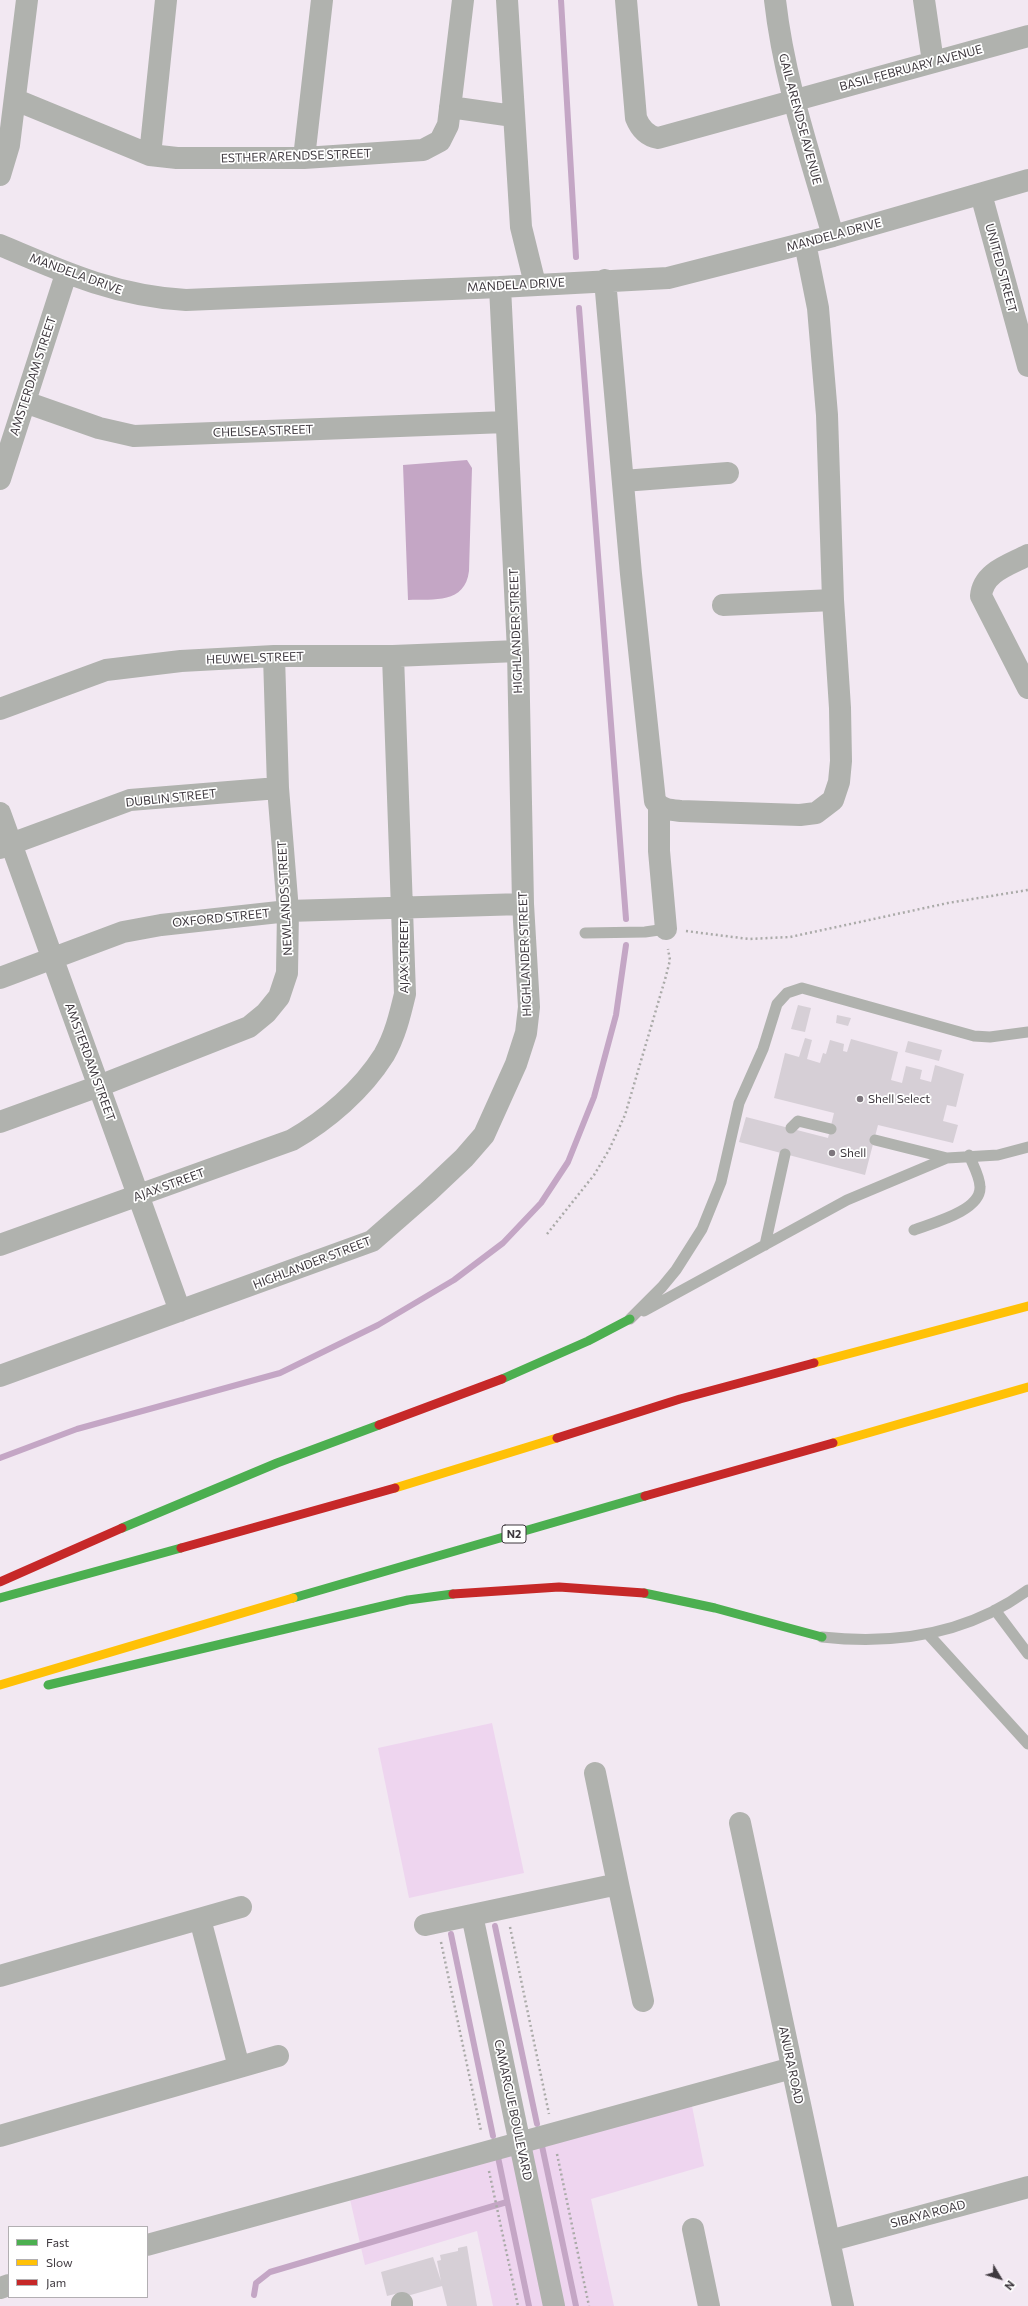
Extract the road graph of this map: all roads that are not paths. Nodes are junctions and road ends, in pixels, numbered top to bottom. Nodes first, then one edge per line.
1 (27, 0) edge
2 (166, 0) edge
3 (322, 0) edge
4 (463, 0) edge
5 (507, 0) edge
6 (626, 0) edge
7 (775, 0) edge
8 (924, 0) edge
9 (1028, 36) edge
10 (933, 62) junction
11 (16, 100) junction
12 (794, 100) junction
13 (450, 107) junction
14 (513, 116) junction
15 (150, 155) junction
16 (304, 158) junction
17 (0, 175) edge
18 (1028, 180) edge
19 (981, 194) junction
20 (833, 236) junction
21 (805, 243) junction
22 (0, 245) edge
23 (66, 274) junction
24 (600, 281) junction
25 (543, 283) junction
26 (500, 287) junction
27 (1028, 366) edge
28 (25, 402) junction
29 (506, 422) junction
30 (728, 472) dead end
31 (0, 479) edge
32 (623, 481) junction
33 (1028, 555) edge
34 (833, 600) junction
35 (723, 605) dead end
36 (518, 651) junction
37 (274, 656) junction
38 (393, 656) junction
39 (1028, 688) edge
40 (0, 709) edge
41 (278, 788) junction
42 (658, 805) junction
43 (0, 813) edge
44 (6, 846) edge
45 (523, 904) junction
46 (403, 908) junction
47 (288, 910) junction
48 (655, 930) joint
49 (585, 933) dead end
50 (52, 958) junction
51 (0, 978) edge
52 (1028, 1032) edge
53 (99, 1086) junction
54 (0, 1122) edge
55 (791, 1128) dead end
56 (830, 1129) dead end
57 (874, 1140) dead end
58 (1028, 1147) edge
59 (785, 1154) dead end
60 (969, 1155) junction
61 (947, 1158) junction
62 (138, 1196) junction
63 (914, 1230) dead end
64 (0, 1245) edge
65 (765, 1245) junction
66 (1028, 1306) edge
67 (180, 1311) junction
68 (630, 1319) junction
69 (0, 1376) edge
70 (1028, 1387) edge
71 (0, 1582) edge
72 (1028, 1590) edge
73 (0, 1598) edge
74 (995, 1610) junction
75 (928, 1634) junction
76 (822, 1636) joint
77 (1028, 1654) edge
78 (0, 1685) edge
79 (38, 1687) dead end
80 (1028, 1744) edge
81 (595, 1773) dead end
82 (740, 1823) dead end
83 (618, 1884) junction
84 (241, 1907) dead end
85 (472, 1915) junction
86 (200, 1919) junction
87 (431, 1924) road end
88 (0, 1976) edge
89 (643, 2001) dead end
90 (278, 2056) dead end
91 (239, 2067) junction
92 (792, 2068) junction
93 (0, 2136) edge
94 (520, 2142) junction
95 (1028, 2187) edge
96 (693, 2229) dead end
97 (829, 2241) junction
98 (148, 2245) edge
99 (554, 2306) edge
100 (709, 2306) edge
101 (843, 2306) edge

1 - 11 street
2 - 15 street
3 - 16 street
4 - 13 street, ESTHER ARENDSE STREET
5 - 14 street
6 - 12 street, BASIL FEBRUARY AVENUE
7 - 12 street, GAIL ARENDSE AVENUE
8 - 10 street
9 - 10 street, BASIL FEBRUARY AVENUE
10 - 12 street, BASIL FEBRUARY AVENUE
11 - 15 street, ESTHER ARENDSE STREET
11 - 17 street
12 - 20 street, GAIL ARENDSE AVENUE
13 - 14 street
13 - 16 street, ESTHER ARENDSE STREET
14 - 25 street
15 - 16 street, ESTHER ARENDSE STREET
18 - 19 street, MANDELA DRIVE
19 - 20 street, MANDELA DRIVE
19 - 27 street, UNITED STREET
20 - 21 street, MANDELA DRIVE
21 - 24 street, MANDELA DRIVE
21 - 34 street
22 - 23 street, MANDELA DRIVE
23 - 26 street, MANDELA DRIVE
23 - 28 street, AMSTERDAM STREET
24 - 25 street, MANDELA DRIVE
24 - 32 street
25 - 26 street, MANDELA DRIVE
26 - 29 street, HIGHLANDER STREET
28 - 29 street, CHELSEA STREET
28 - 31 street, AMSTERDAM STREET
29 - 36 street, HIGHLANDER STREET
30 - 32 street
32 - 42 street
33 - 39 street
34 - 35 street
34 - 42 street
36 - 38 street, HEUWEL STREET
36 - 45 street, HIGHLANDER STREET
37 - 38 street, HEUWEL STREET
37 - 40 street, HEUWEL STREET
37 - 41 street, NEWLANDS STREET
38 - 46 street, AJAX STREET
41 - 44 street, DUBLIN STREET
41 - 47 street, NEWLANDS STREET
42 - 48 street
43 - 44 street, AMSTERDAM STREET
44 - 50 street, AMSTERDAM STREET
45 - 46 street, OXFORD STREET
45 - 67 street, HIGHLANDER STREET
46 - 47 street, OXFORD STREET
46 - 62 street, AJAX STREET
47 - 50 street, OXFORD STREET
47 - 53 street, NEWLANDS STREET
48 - 49 lane
50 - 51 street, OXFORD STREET
50 - 53 street, AMSTERDAM STREET
52 - 68 lane
53 - 54 street, NEWLANDS STREET
53 - 62 street, AMSTERDAM STREET
55 - 56 lane
57 - 61 lane
58 - 60 lane
59 - 65 lane
60 - 61 lane
60 - 63 lane
61 - 65 lane
62 - 64 street, AJAX STREET
62 - 67 street, AMSTERDAM STREET
65 - 68 lane
66 - 73 highway
67 - 69 street, HIGHLANDER STREET
68 - 71 highway
70 - 78 highway, N2
72 - 74 lane
74 - 75 lane
74 - 77 lane
75 - 76 lane
75 - 80 lane
76 - 79 highway
81 - 83 street
82 - 92 street, ANURA ROAD
83 - 85 street
83 - 89 street
84 - 86 street
85 - 87 street
85 - 94 street, CAMARGUE BOULEVARD
86 - 88 street
86 - 91 street
90 - 91 street
91 - 93 street
92 - 94 street
92 - 97 street, ANURA ROAD
94 - 98 street
94 - 99 street, CAMARGUE BOULEVARD
95 - 97 street, SIBAYA ROAD
96 - 100 street
97 - 101 street, ANURA ROAD

